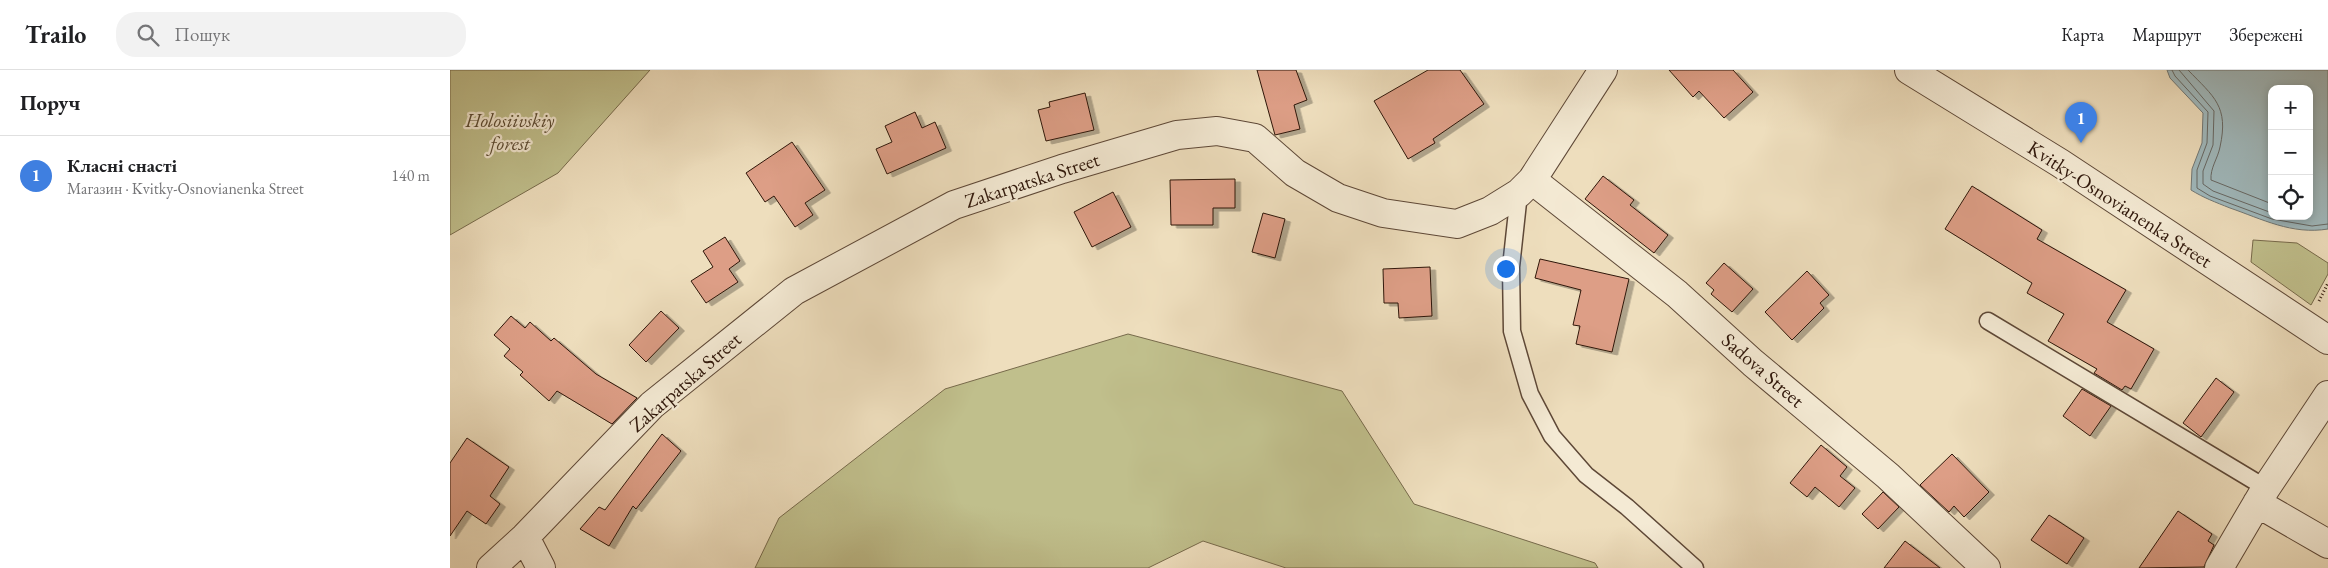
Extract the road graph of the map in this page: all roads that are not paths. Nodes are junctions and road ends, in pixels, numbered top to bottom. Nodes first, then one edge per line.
1 (1602, 70) edge
2 (1909, 70) edge
3 (1526, 187) junction
4 (1988, 322) dead end
5 (2328, 340) edge
6 (2328, 395) edge
7 (2262, 496) junction
8 (525, 537) junction
9 (2328, 544) edge
10 (491, 568) edge
11 (541, 568) edge
12 (1695, 568) edge
13 (1986, 568) edge
14 (2219, 568) edge

1 - 3 street, Zakarpatska Street
2 - 5 street, Kvitky-Osnovianenka Street
3 - 8 street, Zakarpatska Street
3 - 12 lane
3 - 13 street, Sadova Street
4 - 7 lane
6 - 7 street
7 - 9 street
7 - 14 street
8 - 10 street, Zakarpatska Street
8 - 11 street

